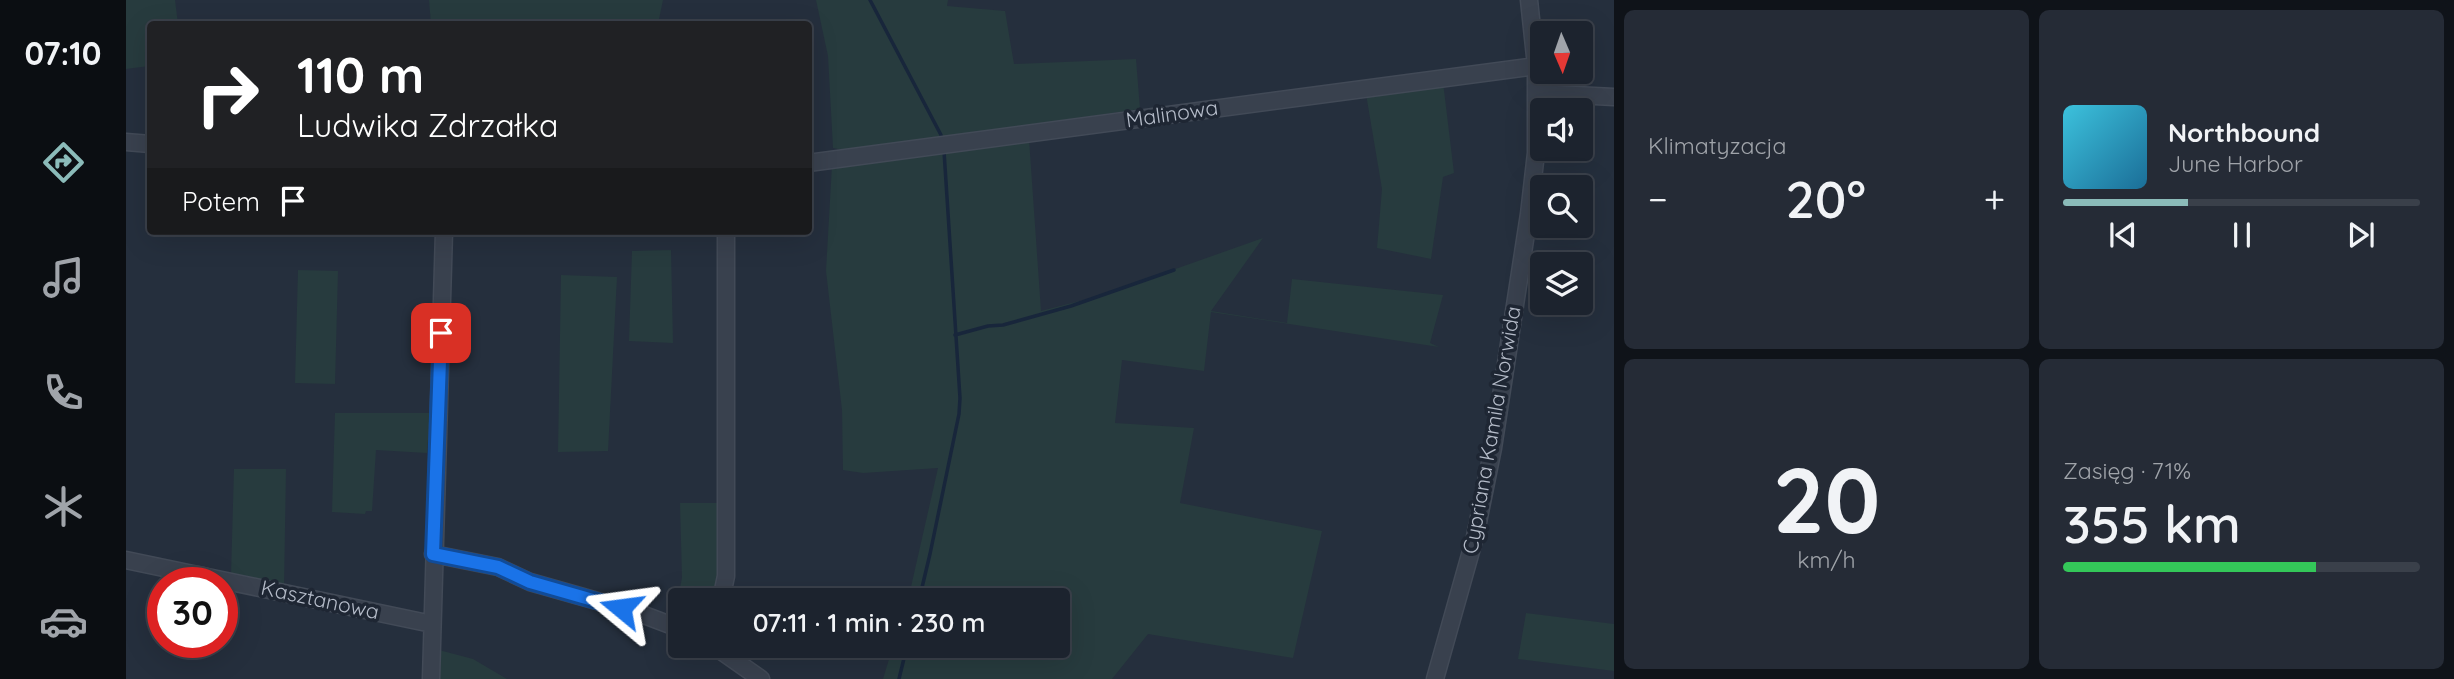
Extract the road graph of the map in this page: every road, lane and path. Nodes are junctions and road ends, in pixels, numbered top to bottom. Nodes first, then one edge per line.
1 (1529, 0) edge
2 (1531, 21) edge
3 (1530, 67) edge
4 (1536, 84) edge
5 (1536, 93) junction
6 (1614, 97) edge
7 (126, 142) edge
8 (147, 144) edge
9 (812, 162) edge
10 (444, 235) edge
11 (726, 235) edge
12 (433, 554) junction
13 (126, 560) edge
14 (724, 588) edge
15 (432, 624) junction
16 (668, 624) edge
17 (731, 658) edge
18 (430, 679) edge
19 (761, 679) edge
20 (1436, 679) edge

1 - 2 street, Cypriana Kamila Norwida
3 - 9 street, Malinowa
4 - 5 street, Cypriana Kamila Norwida
5 - 6 street
5 - 20 street, Cypriana Kamila Norwida
7 - 8 street
10 - 12 street
11 - 14 street
12 - 15 street
12 - 16 street
13 - 15 street, Kasztanowa
15 - 18 street
17 - 19 street

